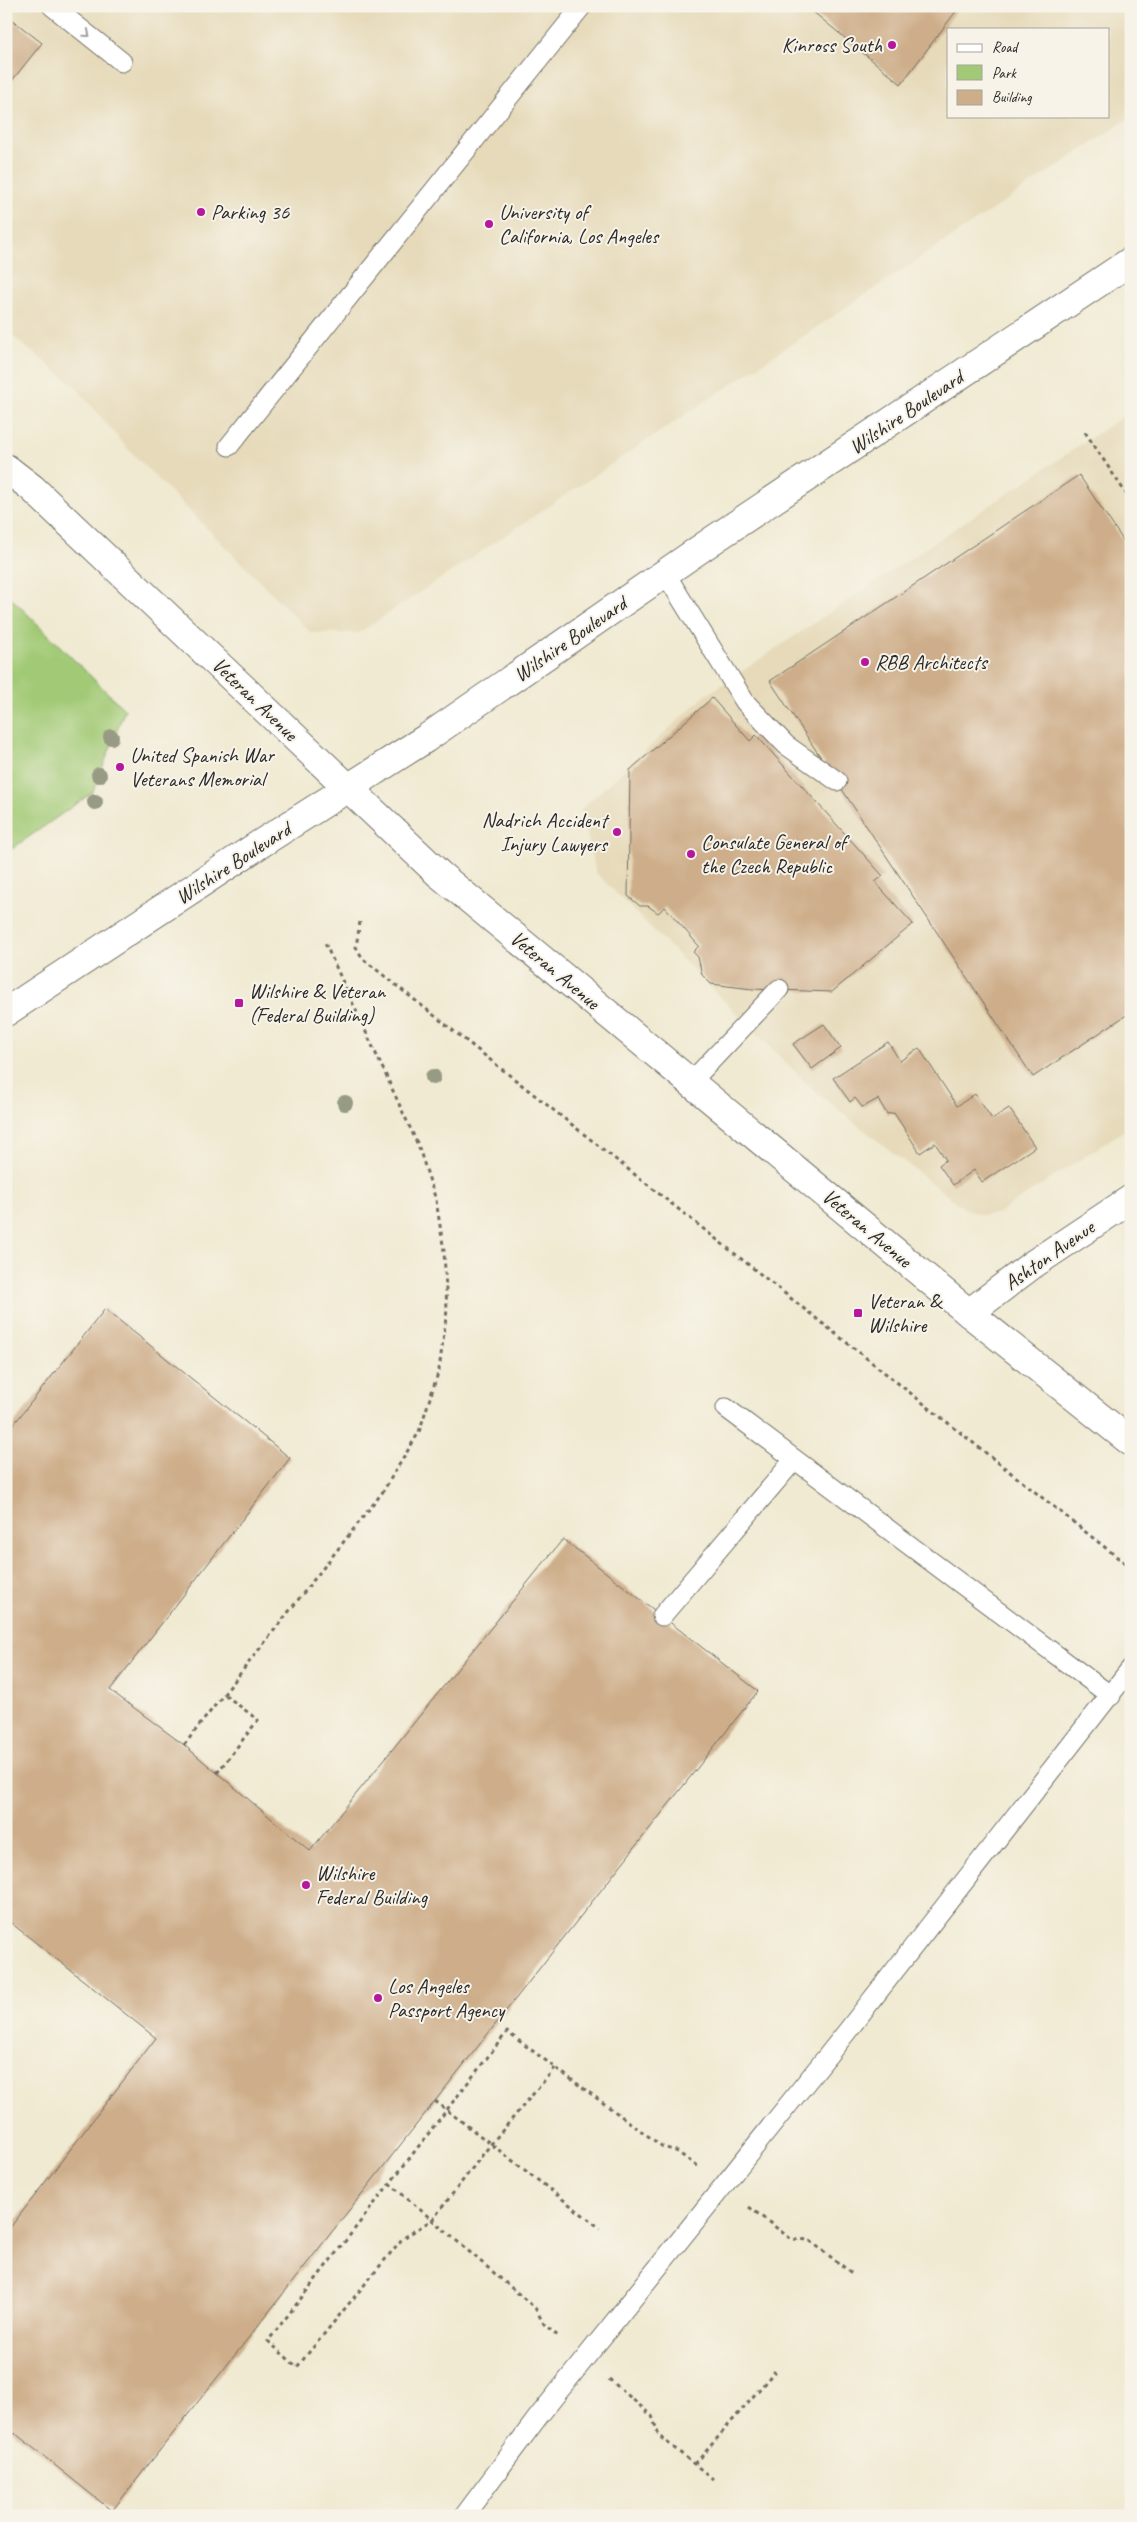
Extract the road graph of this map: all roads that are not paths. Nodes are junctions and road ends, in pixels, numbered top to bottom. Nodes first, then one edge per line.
1 (52, 6) edge
2 (582, 6) edge
3 (122, 62) dead end
4 (1131, 261) edge
5 (229, 446) dead end
6 (6, 468) edge
7 (665, 573) junction
8 (837, 781) dead end
9 (349, 789) junction
10 (779, 990) dead end
11 (6, 1012) edge
12 (691, 1082) junction
13 (1131, 1199) edge
14 (969, 1313) junction
15 (726, 1408) dead end
16 (1131, 1442) edge
17 (794, 1460) junction
18 (662, 1616) dead end
19 (1131, 1668) edge
20 (1111, 1696) junction
21 (464, 2516) edge

1 -> 3 lane
2 - 5 lane
4 - 7 street, Wilshire Boulevard
6 - 9 street, Veteran Avenue
7 - 8 lane
7 - 9 street, Wilshire Boulevard
9 - 11 street, Wilshire Boulevard
9 - 12 street, Veteran Avenue
10 - 12 lane
12 - 14 street, Veteran Avenue
13 - 14 street, Ashton Avenue
14 - 16 street, Veteran Avenue
15 - 17 lane
17 - 18 lane
17 - 20 lane
19 - 20 lane
20 - 21 lane

